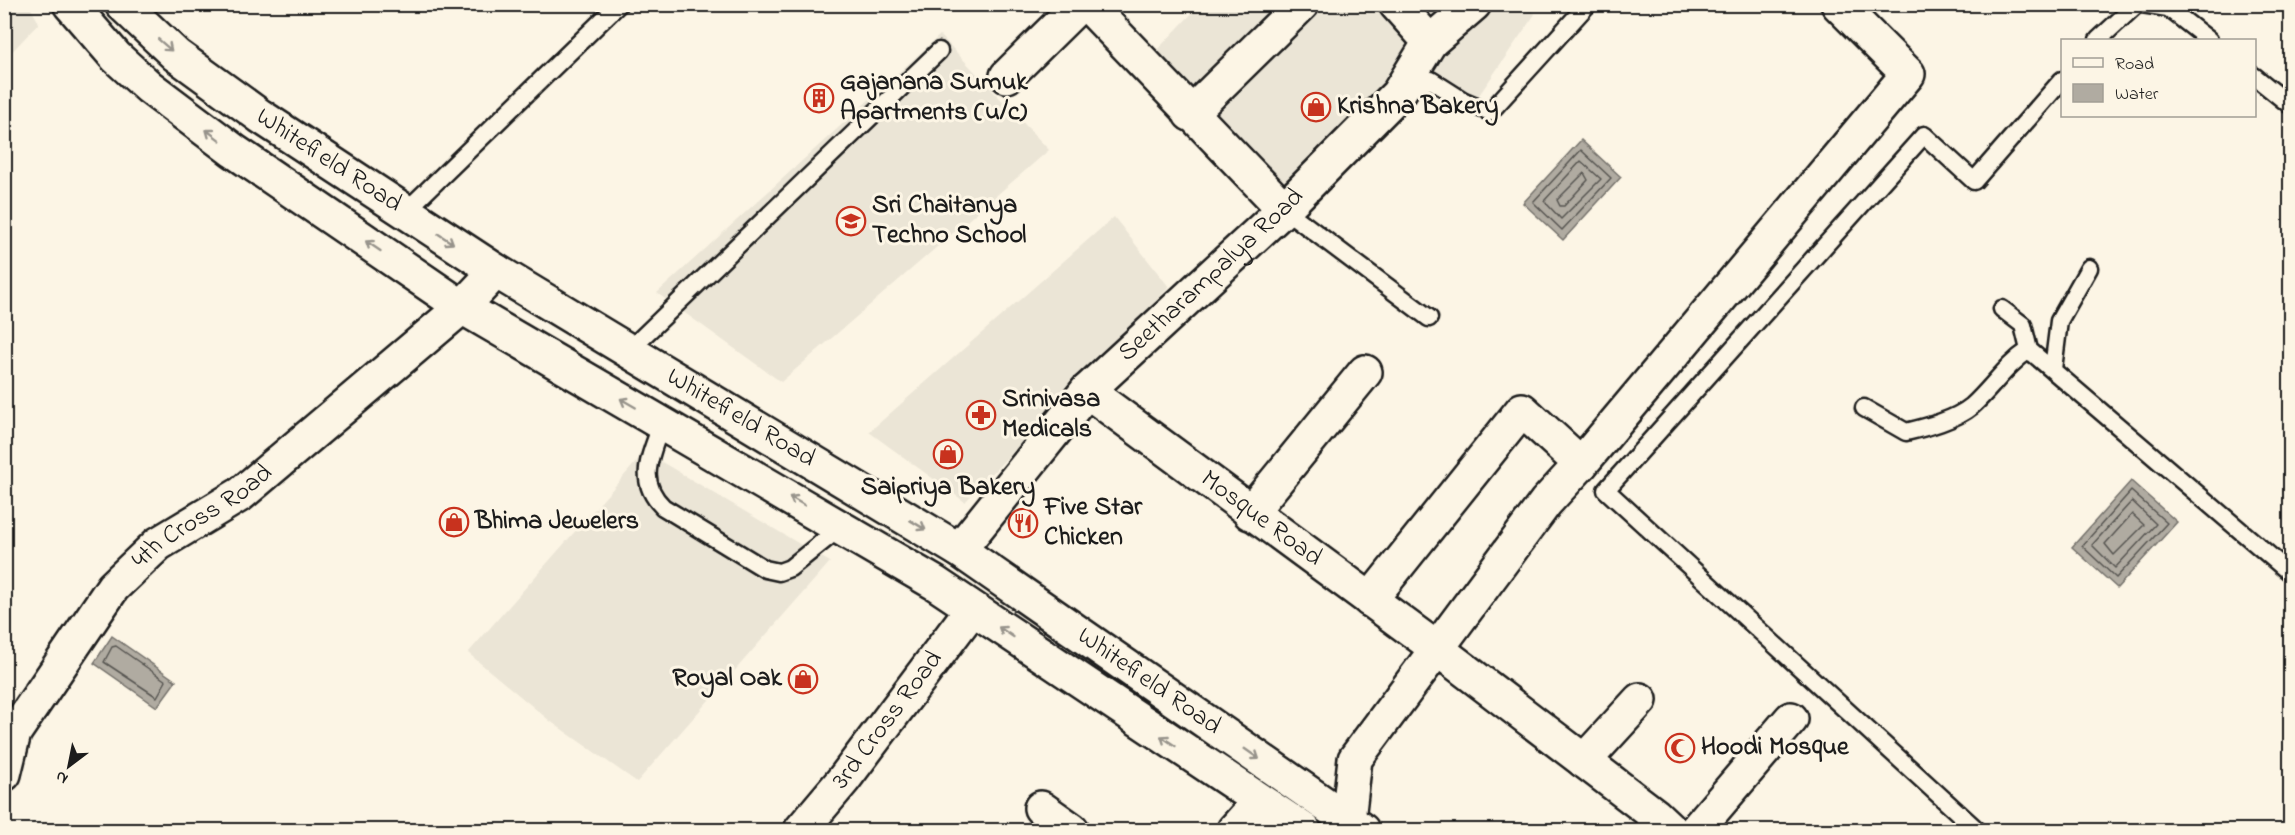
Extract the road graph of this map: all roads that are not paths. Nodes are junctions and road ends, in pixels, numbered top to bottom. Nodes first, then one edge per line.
1 (122, 4) edge
2 (619, 4) edge
3 (1080, 4) edge
4 (1087, 4) edge
5 (1302, 4) edge
6 (1396, 4) edge
7 (1474, 4) edge
8 (1588, 4) edge
9 (1838, 4) edge
10 (2140, 4) edge
11 (87, 10) edge
12 (2099, 39) edge
13 (2208, 39) edge
14 (1430, 42) junction
15 (939, 51) dead end
16 (1007, 76) dead end
17 (2256, 78) edge
18 (2061, 81) edge
19 (1398, 94) junction
20 (2290, 105) edge
21 (1190, 114) junction
22 (1284, 209) junction
23 (405, 212) junction
24 (2089, 268) dead end
25 (496, 271) junction
26 (462, 307) junction
27 (2002, 309) dead end
28 (1429, 318) dead end
29 (628, 350) junction
30 (2029, 350) junction
31 (2053, 369) junction
32 (1365, 372) dead end
33 (1087, 391) junction
34 (1864, 408) dead end
35 (662, 423) junction
36 (1581, 464) junction
37 (1250, 513) junction
38 (841, 527) junction
39 (959, 550) junction
40 (2290, 573) edge
41 (1370, 600) junction
42 (972, 609) junction
43 (1436, 648) junction
44 (1640, 700) dead end
45 (1791, 719) dead end
46 (1584, 762) junction
47 (4, 774) edge
48 (1259, 802) junction
49 (1041, 808) dead end
50 (1663, 823) edge
51 (817, 825) edge
52 (1355, 826) edge
53 (1072, 831) edge
54 (1234, 831) edge
55 (1304, 831) edge
56 (1696, 831) edge
57 (1977, 831) edge

1 -> 23 street, Whitefield Road
2 - 23 lane
3 - 16 street
4 - 21 street
5 - 21 street
6 - 14 street
7 - 14 street, Seetharampalya Road
8 - 19 lane
9 - 36 street
10 - 12 lane
10 - 13 lane
26 -> 11 street, Whitefield Road
14 - 19 street, Seetharampalya Road
15 - 29 lane
17 - 20 lane
18 - 57 lane
19 - 22 street, Seetharampalya Road
21 - 22 street
22 - 28 lane
22 - 33 street, Seetharampalya Road
23 -> 25 street, Whitefield Road
24 - 31 lane
25 - 26 street, 4th Cross Road
25 - 29 street, Whitefield Road
35 -> 26 street, Whitefield Road
26 - 47 street, 4th Cross Road
27 - 30 lane
29 -> 39 street, Whitefield Road
30 - 31 lane
30 - 34 lane
31 - 40 lane
32 - 37 street
33 - 37 street, Mosque Road
33 - 39 street, Seetharampalya Road
38 -> 35 street, Whitefield Road
35 - 38 lane
36 - 41 street
36 - 43 street
37 - 41 street, Mosque Road
38 - 42 street, Whitefield Road
39 -> 52 street, Whitefield Road
41 - 43 street, Mosque Road
48 -> 42 street, Whitefield Road
42 - 51 street, 3rd Cross Road
43 - 46 street, Mosque Road
43 - 52 street
44 - 46 street
45 - 56 street
46 - 50 street, Mosque Road
48 - 54 street
48 - 55 street, Whitefield Road
49 - 53 street

